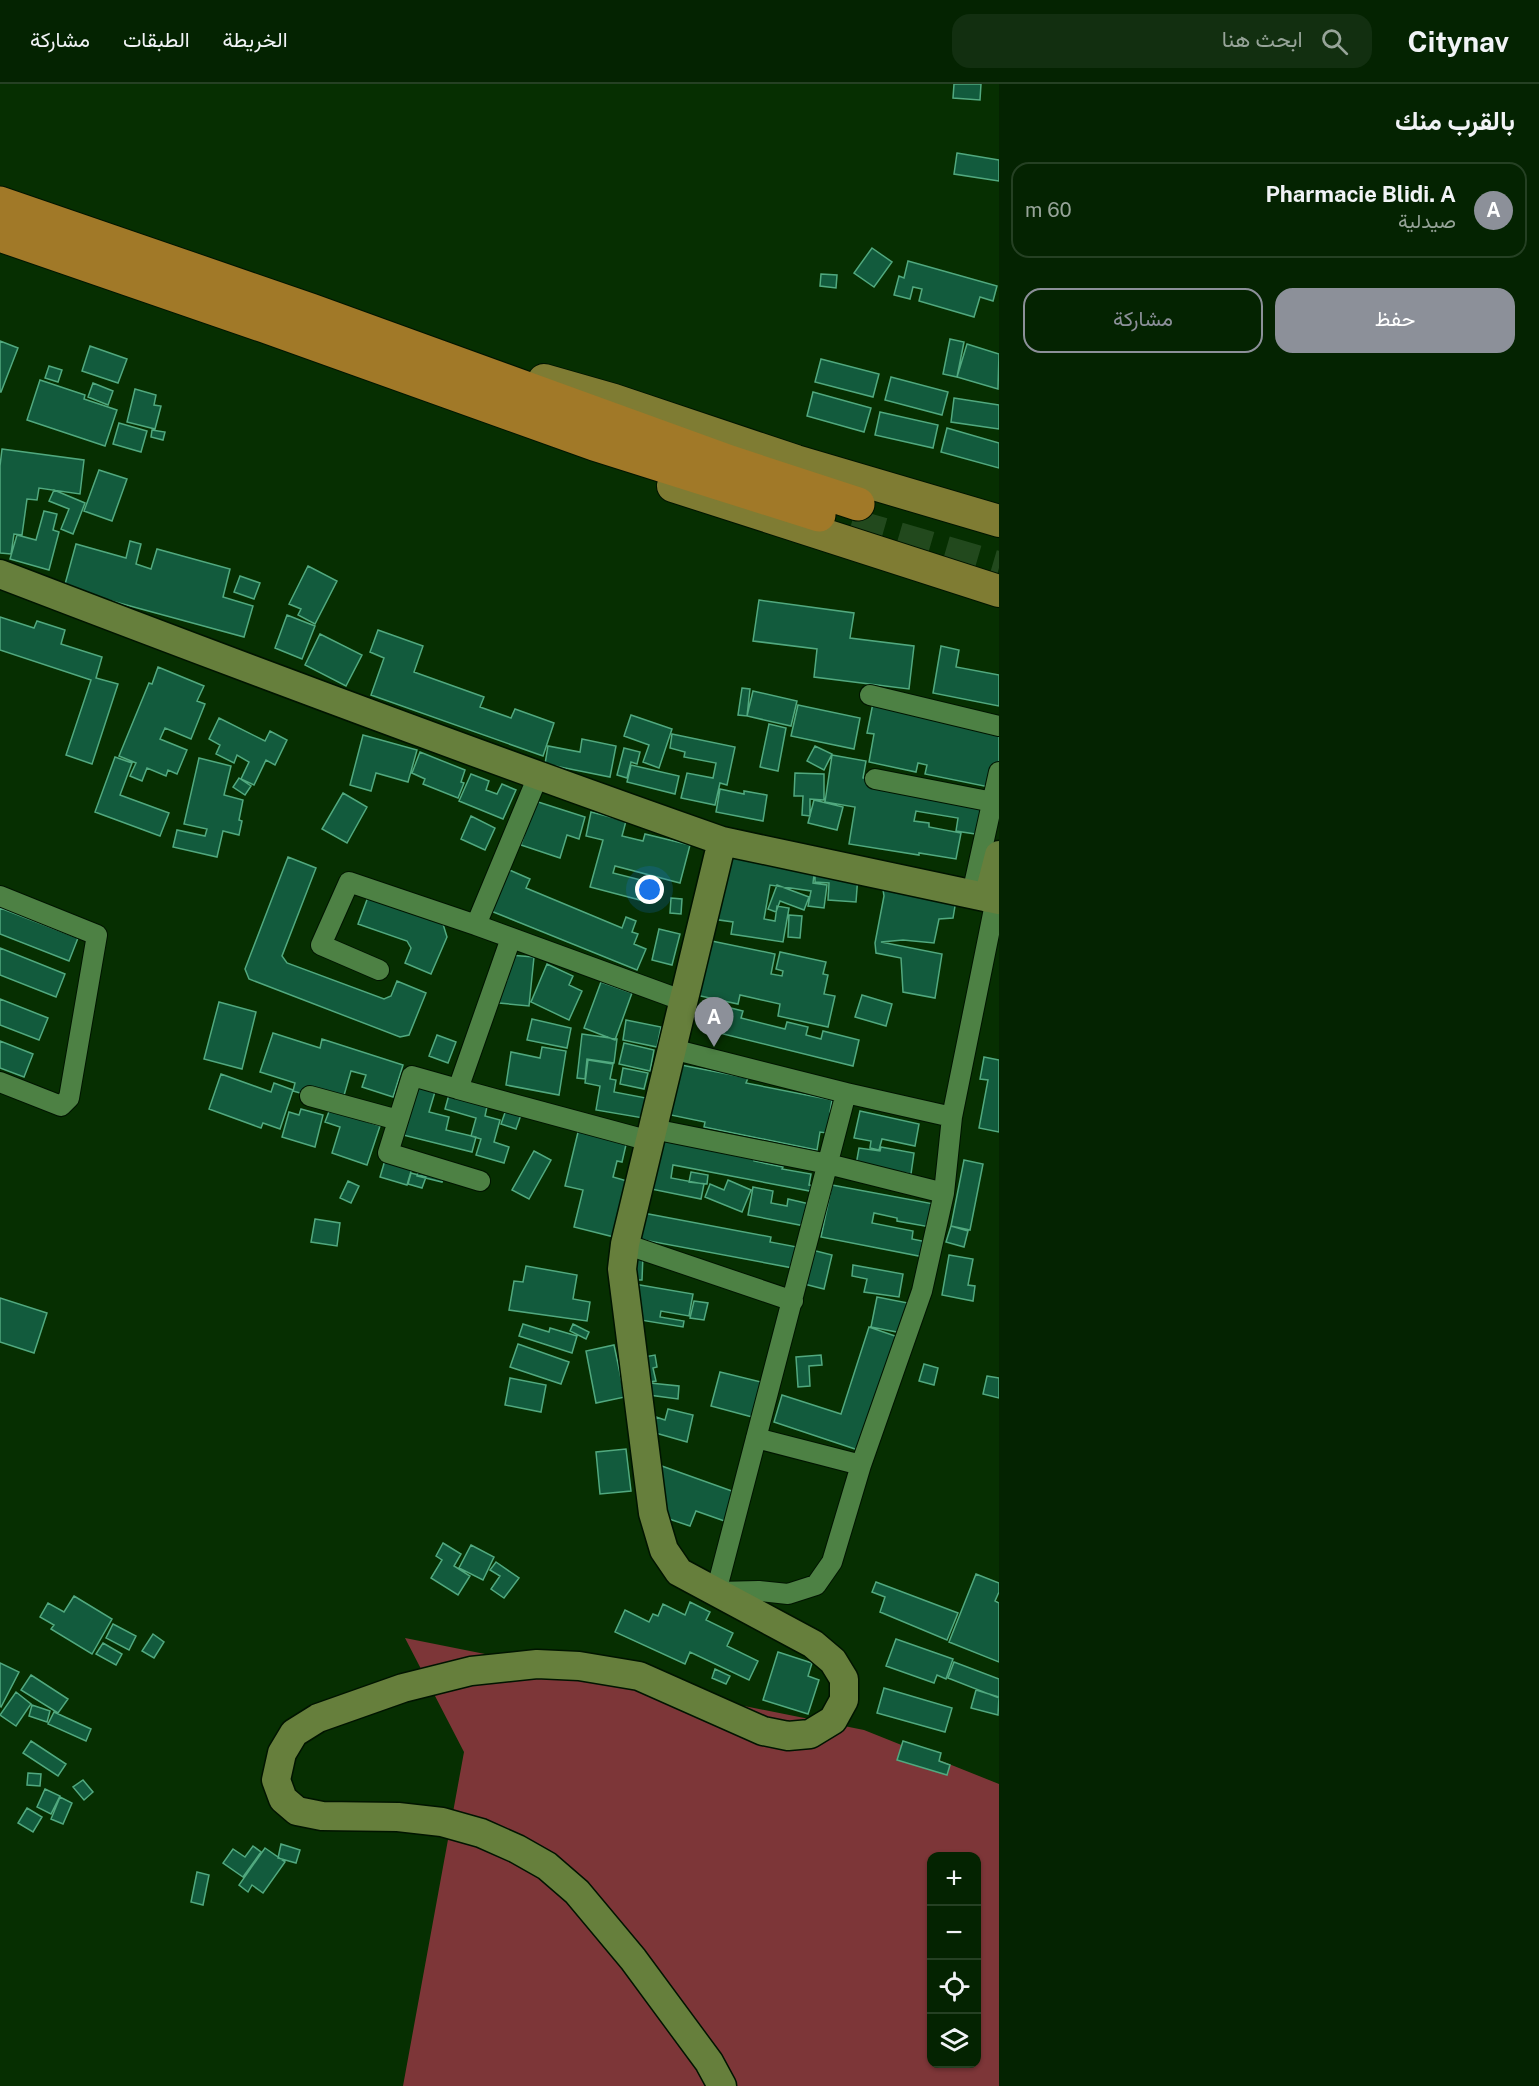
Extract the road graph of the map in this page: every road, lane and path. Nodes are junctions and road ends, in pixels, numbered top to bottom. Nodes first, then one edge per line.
1 (0, 203) edge
2 (0, 235) edge
3 (311, 310) junction
4 (264, 326) junction
5 (999, 520) edge
6 (0, 573) edge
7 (999, 591) edge
8 (870, 695) dead end
9 (999, 726) edge
10 (999, 772) edge
11 (538, 776) junction
12 (875, 779) dead end
13 (993, 802) junction
14 (722, 841) junction
15 (999, 855) edge
16 (0, 896) edge
17 (989, 898) edge
18 (476, 925) junction
19 (511, 938) junction
20 (379, 970) dead end
21 (684, 1001) junction
22 (672, 1049) junction
23 (0, 1082) edge
24 (458, 1089) junction
25 (846, 1093) junction
26 (310, 1096) dead end
27 (952, 1117) junction
28 (398, 1120) junction
29 (652, 1135) junction
30 (828, 1164) junction
31 (480, 1181) dead end
32 (944, 1193) junction
33 (626, 1244) junction
34 (793, 1301) junction
35 (756, 1438) junction
36 (861, 1465) junction
37 (716, 1592) junction
38 (722, 2086) edge

1 - 3 highway
2 - 4 highway
3 - 4 highway
3 - 5 main road
4 - 7 main road
6 - 11 main road
8 - 9 street
10 - 13 street
11 - 14 main road
11 - 18 street
12 - 13 street
13 - 17 street
14 - 17 main road
14 - 21 main road
15 - 17 main road
16 - 23 street
17 - 27 street
18 - 19 street
18 - 20 street
19 - 21 street
19 - 24 street
21 - 22 main road
22 - 25 street
22 - 29 main road
24 - 28 street
24 - 29 street
25 - 27 street
25 - 30 street
26 - 28 street
27 - 32 street
28 - 31 street
29 - 30 street
29 - 33 main road
30 - 32 street
30 - 34 street
32 - 36 street
33 - 34 street
33 - 37 main road
34 - 35 street
35 - 36 street
35 - 37 street
36 - 37 street
37 - 38 main road

